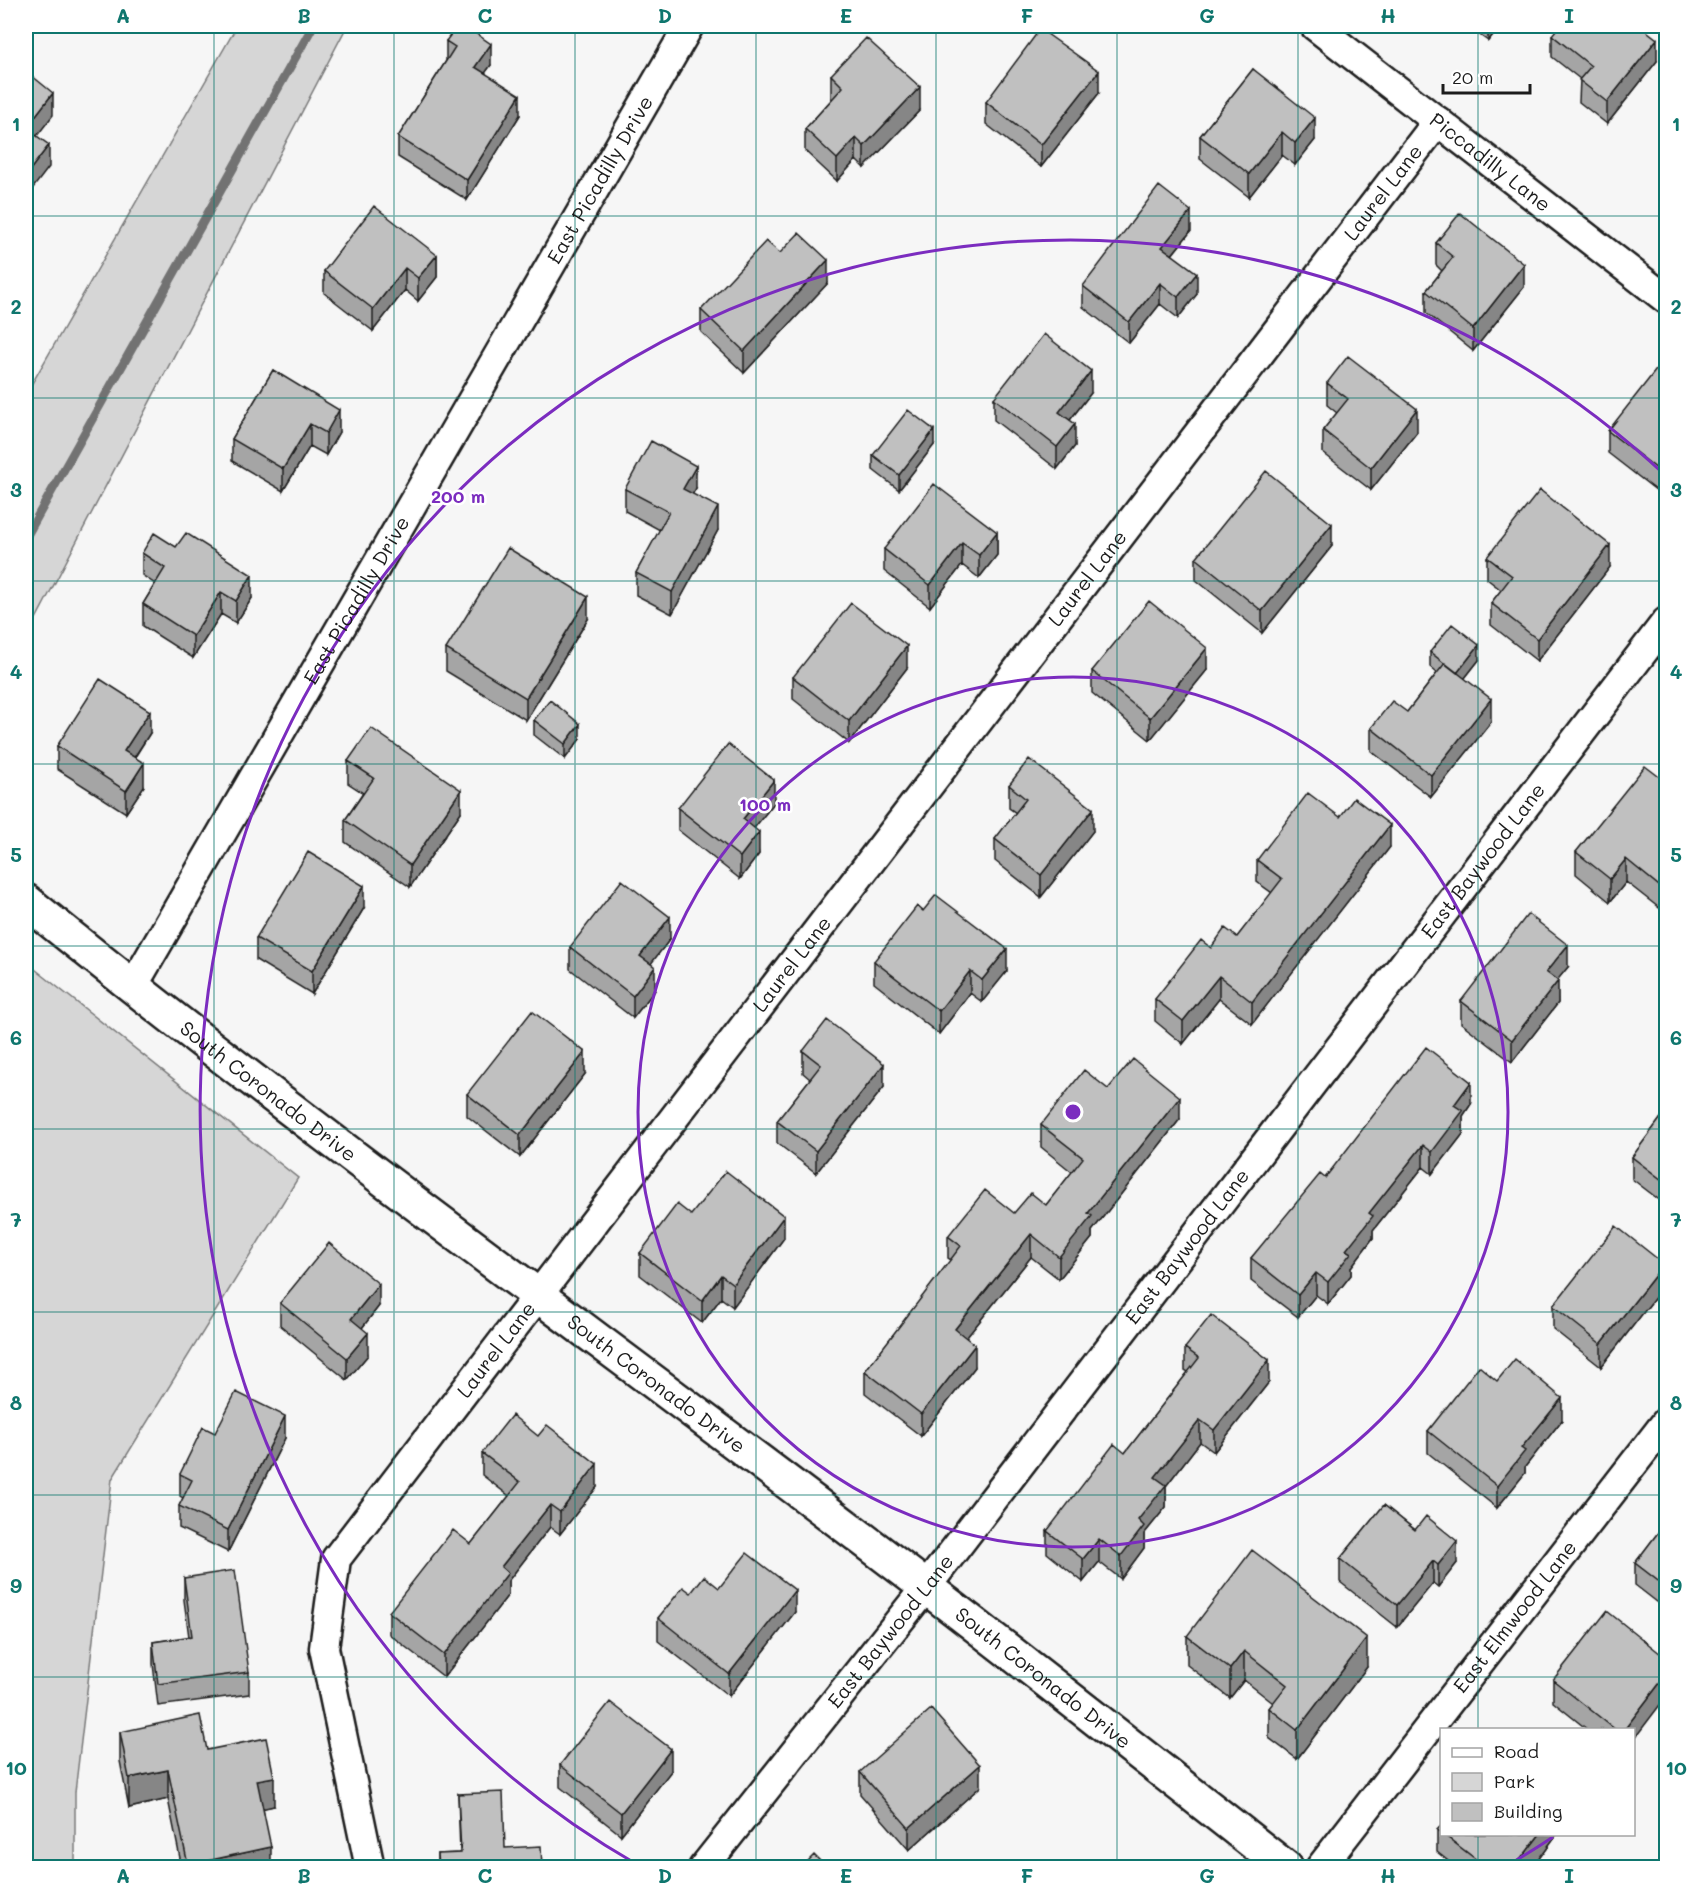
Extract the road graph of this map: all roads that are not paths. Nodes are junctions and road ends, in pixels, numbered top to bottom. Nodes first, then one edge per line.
1 (689, 26) edge
2 (1315, 26) edge
3 (1438, 121) junction
4 (1666, 299) edge
5 (1666, 622) edge
6 (26, 902) edge
7 (132, 988) junction
8 (536, 1296) junction
9 (1666, 1422) edge
10 (926, 1587) junction
11 (370, 1868) edge
12 (704, 1868) edge
13 (1286, 1868) edge
14 (1320, 1868) edge

1 - 7 street, East Picadilly Drive
2 - 3 street, Piccadilly Lane
3 - 4 street, Piccadilly Lane
3 - 8 street, Laurel Lane
5 - 10 street, East Baywood Lane
6 - 7 street, South Coronado Drive
7 - 8 street, South Coronado Drive
8 - 10 street, South Coronado Drive
8 - 11 street, Laurel Lane
9 - 14 street, East Elmwood Lane
10 - 12 street, East Baywood Lane
10 - 13 street, South Coronado Drive

